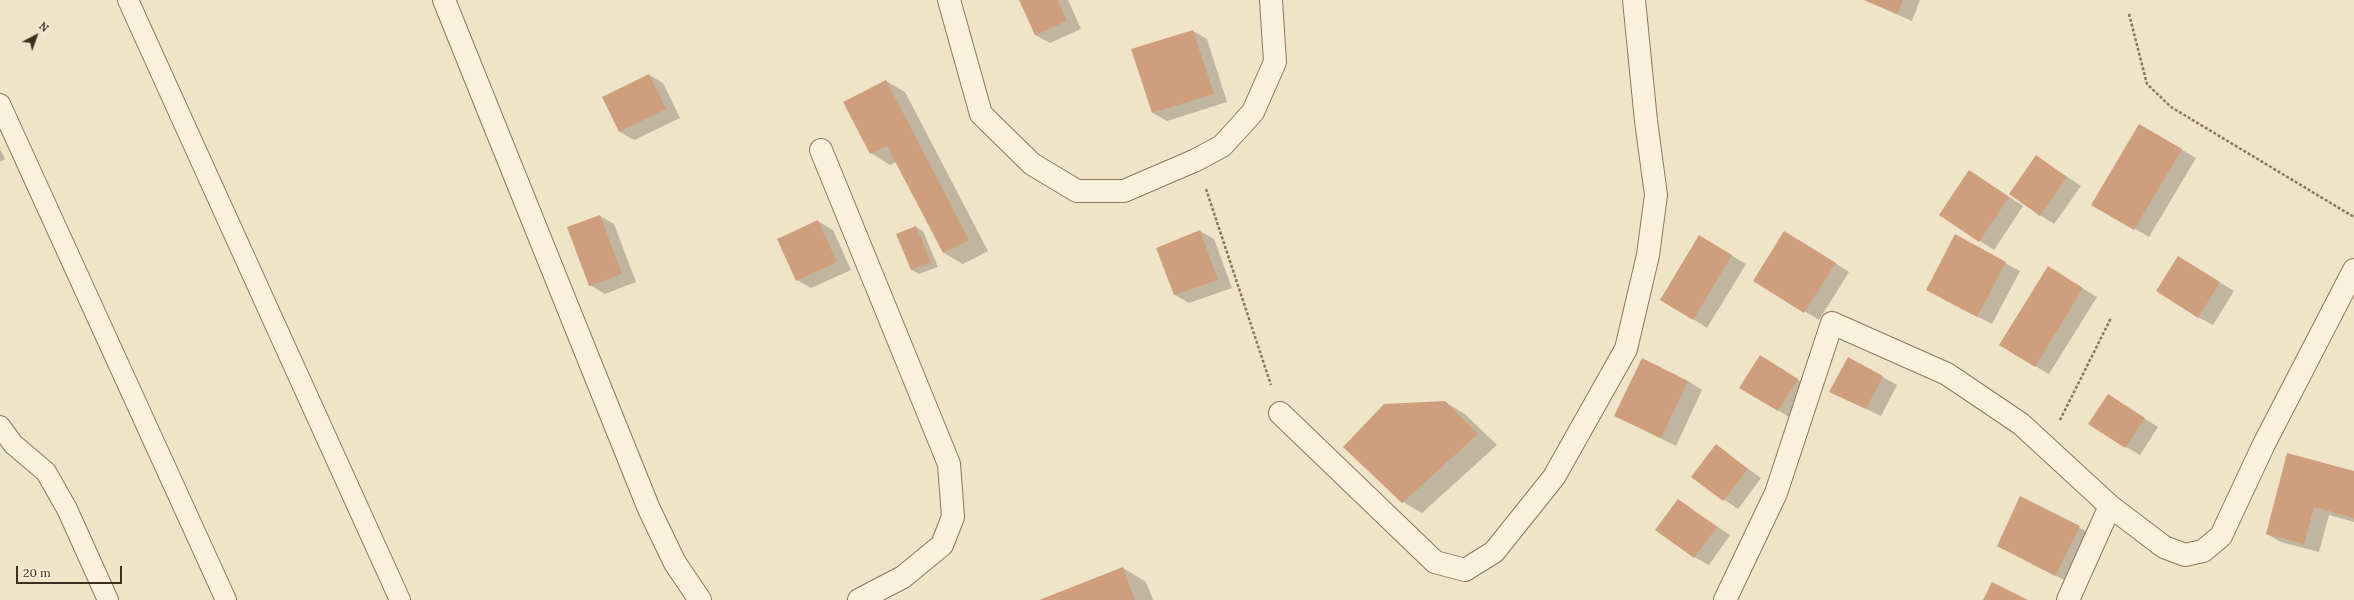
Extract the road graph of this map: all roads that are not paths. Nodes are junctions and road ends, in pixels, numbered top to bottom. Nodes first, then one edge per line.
1 (128, 0) edge
2 (444, 0) edge
3 (949, 0) edge
4 (1271, 0) edge
5 (1634, 0) edge
6 (0, 104) edge
7 (821, 150) dead end
8 (2354, 270) edge
9 (1280, 413) road end
10 (0, 426) edge
11 (2110, 506) junction
12 (108, 600) edge
13 (226, 600) edge
14 (400, 600) edge
15 (700, 600) edge
16 (859, 600) edge
17 (1725, 600) edge
18 (2068, 600) edge

1 - 14 lane
2 - 15 street
3 - 4 street
5 - 9 street
6 - 13 lane
7 - 16 street
8 - 11 street
10 - 12 lane
11 - 17 street
11 - 18 street

